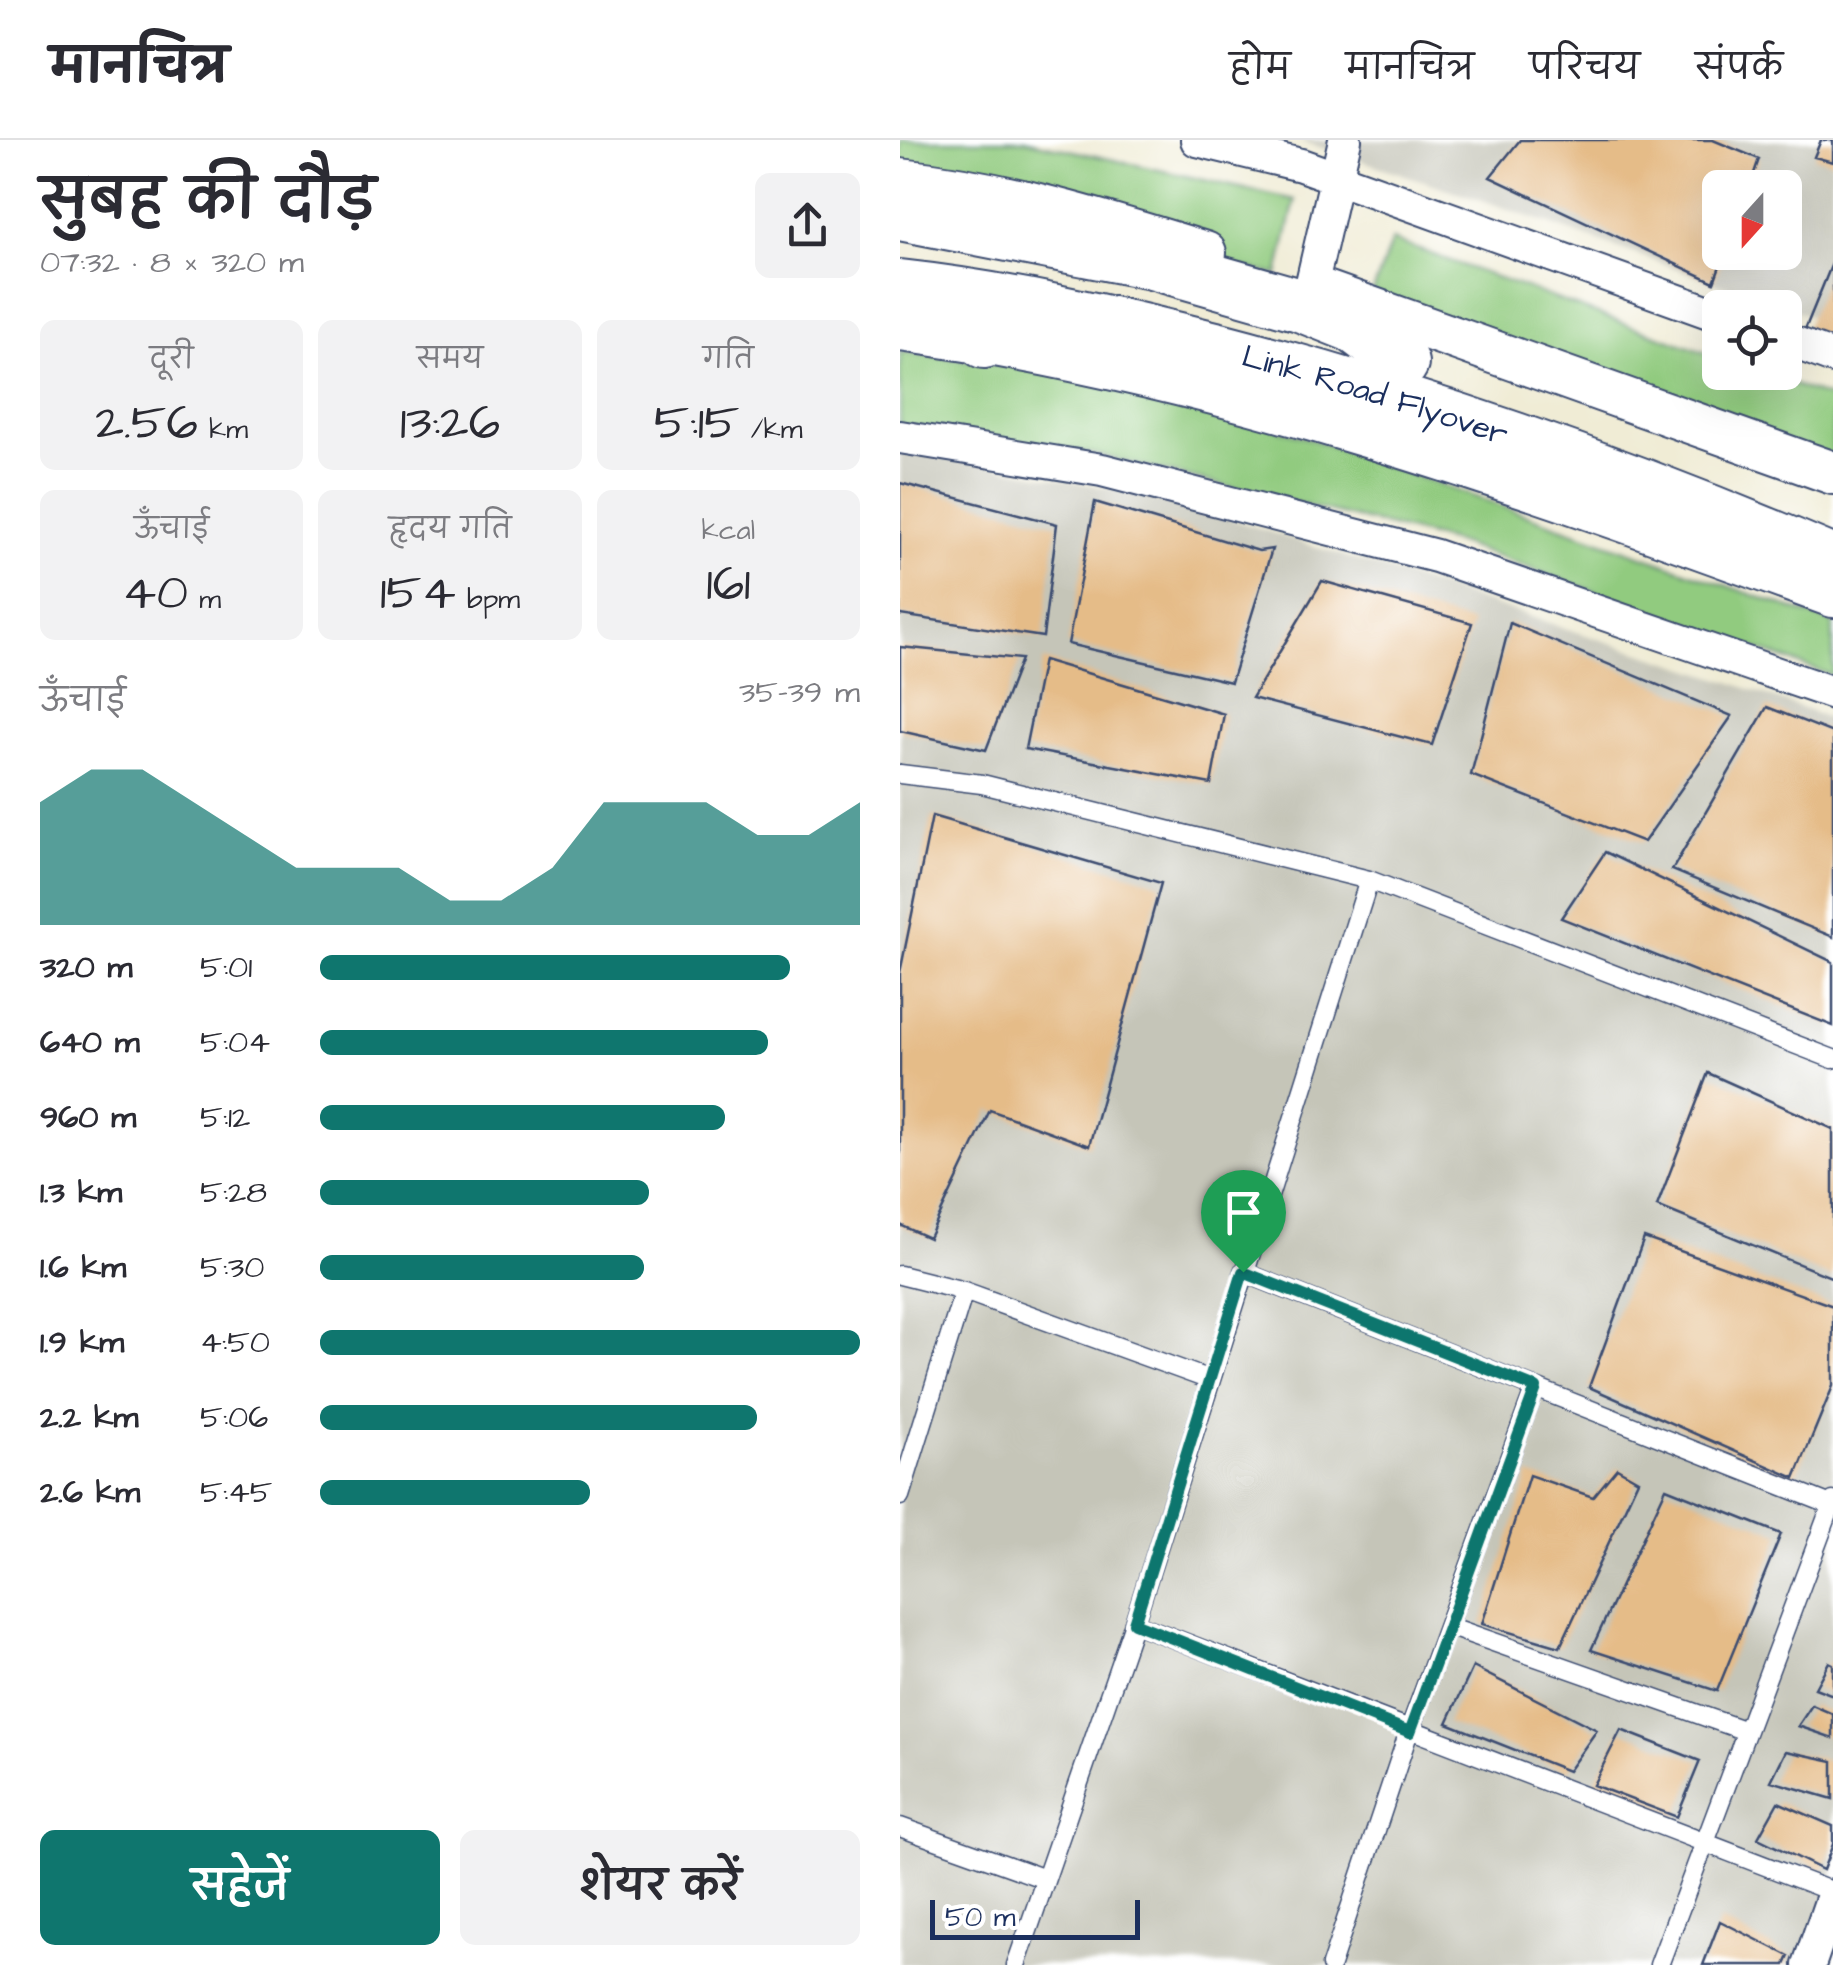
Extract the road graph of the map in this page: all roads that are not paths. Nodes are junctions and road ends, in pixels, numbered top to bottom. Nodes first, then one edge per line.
1 (1197, 140) edge
2 (1346, 140) edge
3 (1334, 177) junction
4 (900, 180) edge
5 (900, 214) edge
6 (900, 255) edge
7 (900, 286) edge
8 (1311, 287) junction
9 (1702, 310) edge
10 (900, 330) edge
11 (998, 335) junction
12 (1802, 346) edge
13 (1833, 357) edge
14 (1387, 376) junction
15 (900, 437) edge
16 (1833, 473) edge
17 (1833, 529) edge
18 (1833, 562) edge
19 (1833, 596) edge
20 (1833, 692) edge
21 (900, 774) edge
22 (1369, 880) junction
23 (1833, 1059) edge
24 (1243, 1272) junction
25 (900, 1274) edge
26 (964, 1291) junction
27 (1210, 1380) junction
28 (1536, 1388) junction
29 (900, 1496) edge
30 (1832, 1503) edge
31 (1134, 1623) junction
32 (1448, 1626) junction
33 (1746, 1731) junction
34 (1410, 1732) junction
35 (900, 1827) edge
36 (1703, 1843) junction
37 (1045, 1879) junction
38 (1833, 1894) edge
39 (1016, 1965) edge
40 (1331, 1965) edge
41 (1659, 1965) edge
42 (1809, 1965) edge

1 - 3 street
2 - 3 street
3 - 8 street
3 - 9 street
4 - 8 street
5 - 14 main road
6 - 14 main road, Link Road Flyover
7 - 14 main road, Link Road Flyover
8 - 16 street
10 - 11 street
11 - 14 main road
11 - 19 street
12 - 13 street
14 - 17 main road, Link Road Flyover
14 - 18 main road, Link Road Flyover
15 - 20 street
21 - 22 lane
22 - 23 lane
22 - 24 lane
24 - 27 lane
24 - 28 lane
25 - 26 lane
26 - 27 lane
26 - 29 lane
27 - 31 lane
28 - 30 lane
28 - 32 lane
30 - 33 lane
31 - 34 lane
31 - 37 lane
32 - 33 lane
32 - 34 lane
33 - 36 lane
34 - 36 lane
34 - 40 lane
35 - 37 lane
36 - 38 lane
36 - 41 lane
37 - 39 lane
38 - 42 street

